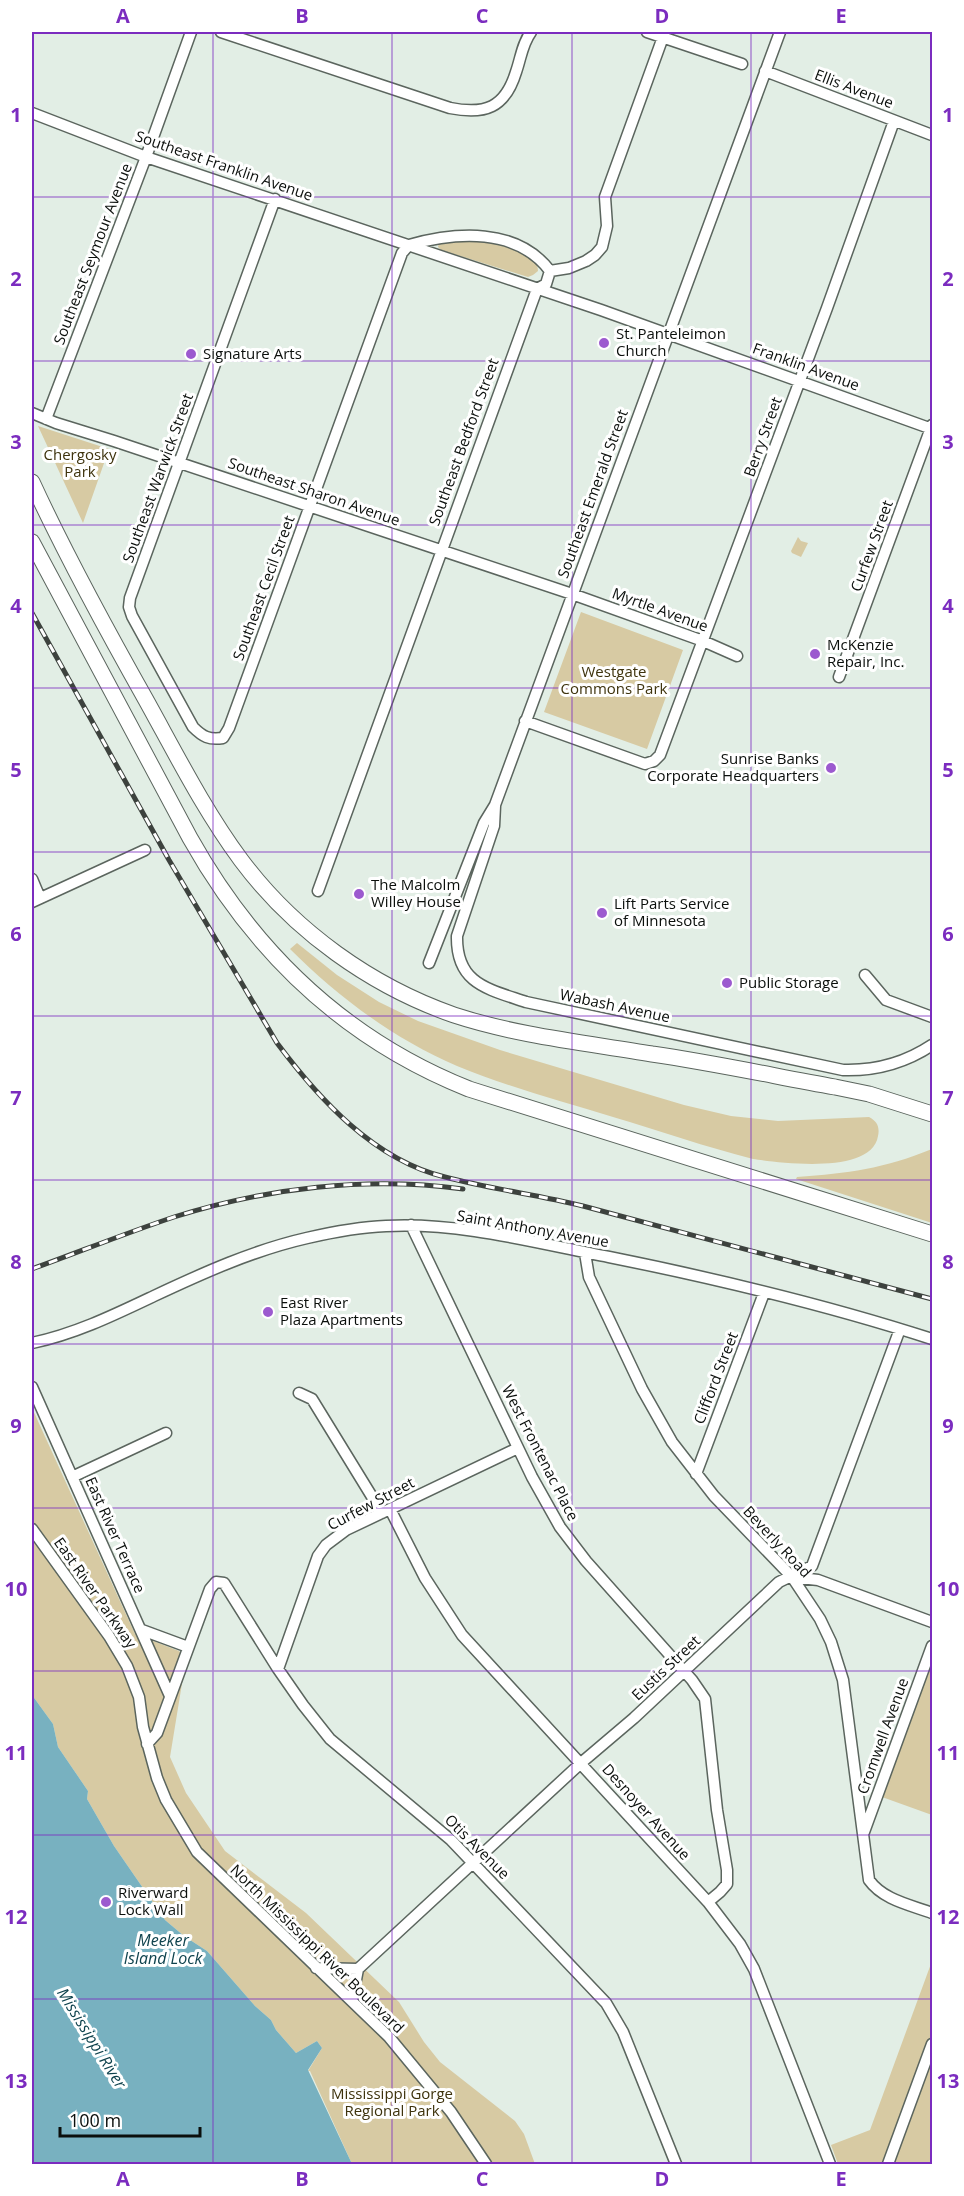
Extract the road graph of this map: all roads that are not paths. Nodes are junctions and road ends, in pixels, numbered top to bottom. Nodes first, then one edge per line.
1 (191, 32) edge
2 (221, 32) edge
3 (531, 32) edge
4 (647, 32) edge
5 (780, 32) edge
6 (663, 37) junction
7 (742, 64) dead end
8 (765, 71) junction
9 (32, 113) edge
10 (894, 121) junction
11 (933, 135) edge
12 (146, 157) junction
13 (275, 199) junction
14 (409, 245) junction
15 (550, 271) junction
16 (537, 289) junction
17 (669, 333) junction
18 (800, 381) junction
19 (32, 413) edge
20 (46, 419) junction
21 (932, 428) edge
22 (179, 463) junction
23 (32, 482) edge
24 (310, 506) junction
25 (32, 542) edge
26 (441, 551) junction
27 (572, 594) junction
28 (703, 641) junction
29 (737, 656) dead end
30 (839, 677) dead end
31 (525, 721) junction
32 (223, 738) joint
33 (495, 805) junction
34 (145, 850) dead end
35 (32, 879) edge
36 (318, 891) dead end
37 (36, 900) edge
38 (429, 963) dead end
39 (865, 975) dead end
40 (933, 1017) edge
41 (933, 1045) edge
42 (933, 1114) edge
43 (411, 1225) junction
44 (933, 1234) edge
45 (585, 1253) junction
46 (764, 1293) junction
47 (900, 1329) junction
48 (933, 1339) edge
49 (32, 1343) edge
50 (32, 1387) edge
51 (299, 1394) dead end
52 (166, 1433) dead end
53 (518, 1448) junction
54 (696, 1474) junction
55 (72, 1477) junction
56 (386, 1511) junction
57 (32, 1529) edge
58 (792, 1577) junction
59 (933, 1622) edge
60 (142, 1630) junction
61 (933, 1646) edge
62 (188, 1647) junction
63 (278, 1669) junction
64 (684, 1671) junction
65 (170, 1696) junction
66 (147, 1744) junction
67 (581, 1763) junction
68 (863, 1836) junction
69 (473, 1863) junction
70 (708, 1902) junction
71 (933, 1913) edge
72 (316, 1968) junction
73 (358, 1969) junction
74 (352, 2001) junction
75 (933, 2044) edge
76 (486, 2164) edge
77 (676, 2164) edge
78 (830, 2164) edge
79 (888, 2164) edge

1 - 12 street, Southeast Seymour Avenue
2 - 3 street
4 - 6 street
5 - 8 street, Southeast Emerald Street
6 - 7 street
6 - 15 street
8 - 10 street, Ellis Avenue
8 - 17 street, Southeast Emerald Street
9 - 12 street, Southeast Franklin Avenue
10 - 11 street, Ellis Avenue
10 - 18 street, Berry Street
12 - 13 street, Southeast Franklin Avenue
12 - 20 street, Southeast Seymour Avenue
13 - 14 street, Southeast Franklin Avenue
13 - 22 street, Southeast Warwick Street
14 - 15 street
14 - 16 street, Southeast Franklin Avenue
14 - 24 street, Southeast Cecil Street
15 - 16 street, Southeast Bedford Street
16 - 17 street, Southeast Franklin Avenue
16 - 26 street, Southeast Bedford Street
17 - 18 street, Franklin Avenue
17 - 27 street, Southeast Emerald Street
18 - 21 street, Franklin Avenue
18 - 28 street, Berry Street
19 - 20 street, Southeast Sharon Avenue
20 - 22 street, Southeast Sharon Avenue
21 - 30 street, Curfew Street
22 - 24 street, Southeast Sharon Avenue
22 - 32 street, Southeast Warwick Street
23 - 42 highway
24 - 26 street, Southeast Sharon Avenue
24 - 32 street, Southeast Cecil Street
25 - 44 highway
26 - 27 street, Southeast Sharon Avenue
26 - 36 street, Southeast Bedford Street
27 - 28 street, Myrtle Avenue
27 - 31 street, Southeast Emerald Street
28 - 29 street, Myrtle Avenue
28 - 31 street, Berry Street
31 - 33 street, Southeast Emerald Street
33 - 38 street, Southeast Emerald Street
33 - 41 street, Wabash Avenue
34 - 37 street
35 - 37 street
39 - 40 street
43 - 45 street, Saint Anthony Avenue
43 - 49 street, Saint Anthony Avenue
43 - 53 street, West Frontenac Place
45 - 46 street, Saint Anthony Avenue
45 - 54 street, Beverly Road
46 - 47 street, Saint Anthony Avenue
46 - 54 street, Clifford Street
47 - 48 street, Saint Anthony Avenue
47 - 58 street, Eustis Street
50 - 55 street, East River Terrace
51 - 56 street, Desnoyer Avenue
52 - 55 street
53 - 56 street, Curfew Street
53 - 64 street, West Frontenac Place
54 - 58 street, Beverly Road
55 - 60 street, East River Terrace
56 - 63 street, Curfew Street
56 - 67 street, Desnoyer Avenue
57 - 66 street, East River Parkway
58 - 59 street
58 - 64 street, Eustis Street
58 - 68 street, Beverly Road
60 - 62 street
60 - 65 street, East River Terrace
61 - 68 street, Cromwell Avenue
62 - 63 street, Otis Avenue
62 - 65 street
63 - 69 street, Otis Avenue
64 - 67 street, Eustis Street
64 - 70 street, West Frontenac Place
65 - 66 street
66 - 72 street, North Mississippi River Boulevard
67 - 69 street, Eustis Street
67 - 70 street, Desnoyer Avenue
68 - 71 street, Beverly Road
69 - 73 street, Eustis Street
69 - 77 street, Otis Avenue
70 - 78 street, Desnoyer Avenue
72 - 73 street
72 - 74 street, North Mississippi River Boulevard
73 - 74 street
74 - 76 street, North Mississippi River Boulevard
75 - 79 street

